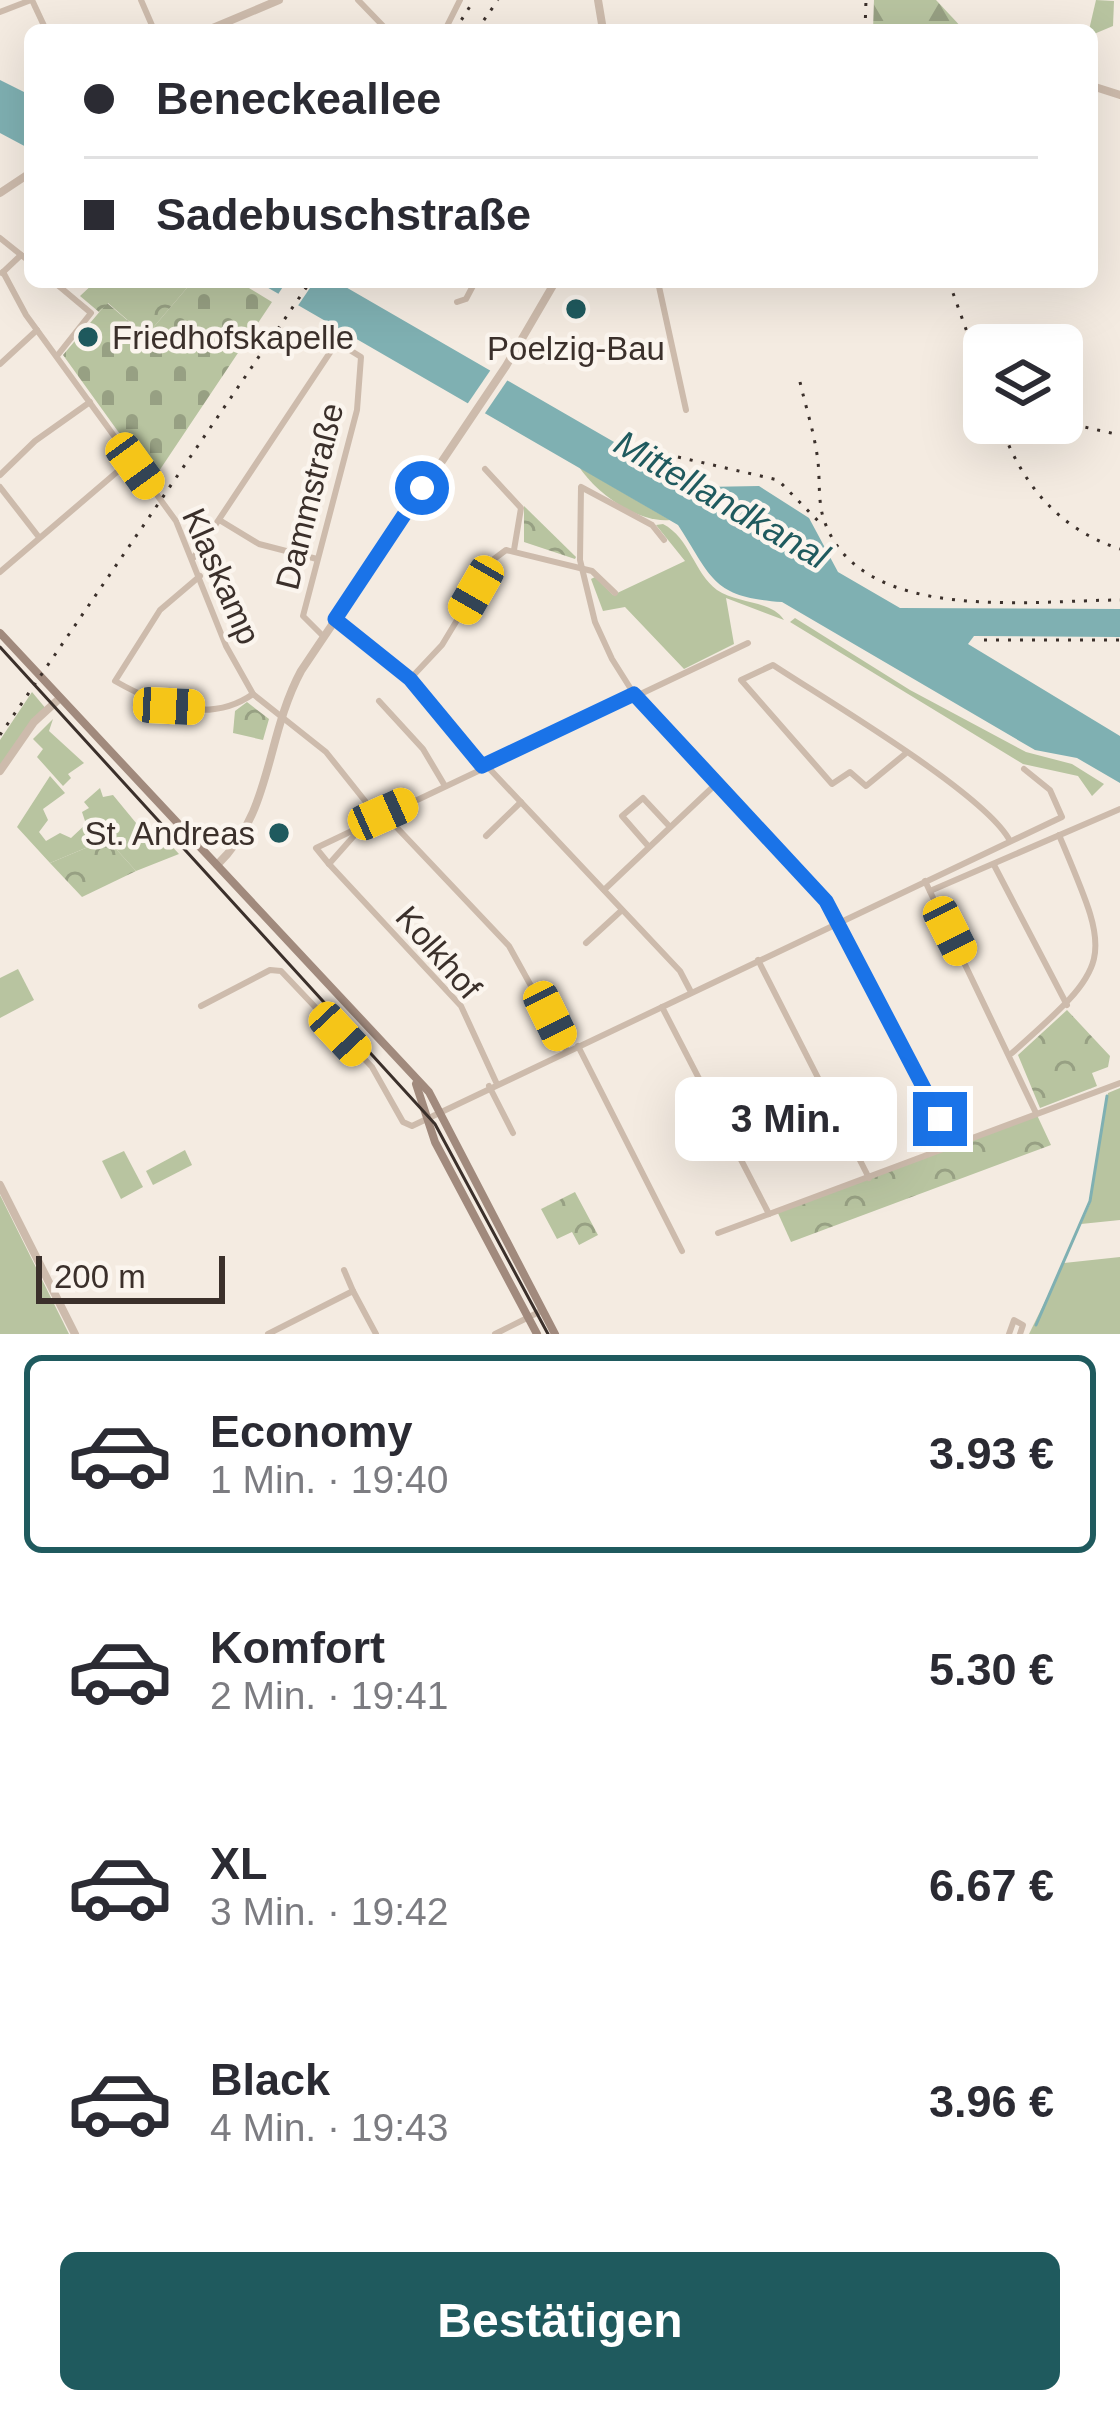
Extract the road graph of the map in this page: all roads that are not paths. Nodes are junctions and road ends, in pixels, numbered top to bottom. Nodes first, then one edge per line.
1 (32, 0) edge
2 (279, 0) edge
3 (358, 0) edge
4 (0, 12) edge
5 (222, 24) edge
6 (381, 24) edge
7 (0, 238) edge
8 (21, 255) junction
9 (24, 257) edge
10 (2, 273) edge
11 (61, 288) edge
12 (472, 288) edge
13 (552, 288) edge
14 (659, 288) edge
15 (457, 302) dead end
16 (37, 330) junction
17 (57, 356) junction
18 (0, 364) edge
19 (90, 402) junction
20 (686, 410) dead end
21 (131, 460) junction
22 (485, 469) dead end
23 (0, 476) edge
24 (0, 487) edge
25 (221, 521) junction
26 (38, 536) junction
27 (664, 541) dead end
28 (514, 550) junction
29 (194, 557) junction
30 (318, 559) junction
31 (582, 568) junction
32 (0, 572) edge
33 (200, 576) junction
34 (615, 593) dead end
35 (335, 619) junction
36 (0, 633) edge
37 (323, 636) junction
38 (748, 643) dead end
39 (410, 679) junction
40 (253, 694) junction
41 (634, 694) junction
42 (60, 698) junction
43 (379, 701) dead end
44 (281, 715) junction
45 (905, 754) junction
46 (483, 765) junction
47 (1024, 769) dead end
48 (0, 771) edge
49 (717, 783) junction
50 (445, 786) junction
51 (521, 802) junction
52 (1120, 809) edge
53 (380, 815) junction
54 (670, 827) junction
55 (360, 832) junction
56 (486, 836) dead end
57 (1059, 836) junction
58 (1010, 841) junction
59 (649, 847) junction
60 (328, 864) junction
61 (994, 864) junction
62 (217, 865) junction
63 (925, 881) junction
64 (604, 890) junction
65 (930, 891) junction
66 (622, 910) junction
67 (838, 921) junction
68 (586, 943) dead end
69 (758, 960) junction
70 (691, 992) junction
71 (1067, 1005) junction
72 (200, 1006) dead end
73 (662, 1006) junction
74 (578, 1046) junction
75 (567, 1051) junction
76 (1012, 1053) junction
77 (1120, 1082) edge
78 (416, 1083) junction
79 (492, 1084) junction
80 (441, 1110) junction
81 (1036, 1113) junction
82 (427, 1119) junction
83 (513, 1133) dead end
84 (954, 1147) junction
85 (869, 1178) junction
86 (0, 1185) edge
87 (769, 1214) junction
88 (718, 1232) dead end
89 (682, 1251) dead end
90 (344, 1270) dead end
91 (353, 1291) junction
92 (543, 1310) junction
93 (528, 1317) junction
94 (76, 1334) edge
95 (268, 1334) edge
96 (376, 1334) edge
97 (495, 1334) edge
98 (537, 1334) edge
99 (555, 1334) edge
100 (1009, 1334) edge
101 (1020, 1334) edge

1 - 4 street
2 - 5 street
3 - 6 street
7 - 8 street
8 - 9 street
8 - 10 street
10 - 16 street, Klaskamp
11 - 17 street
12 - 15 street
13 - 35 street
14 - 20 street
16 - 17 street, Klaskamp
16 - 18 street
17 - 19 street, Klaskamp
19 - 21 street, Klaskamp
19 - 23 street
21 - 26 street
21 - 29 street, Klaskamp
22 - 28 street
24 - 26 street
25 - 29 street, Dammstraße
25 - 30 street
25 - 30 street, Dammstraße
26 - 32 street
27 - 31 street
28 - 31 street
28 - 39 street
29 - 33 street, Klaskamp
30 - 37 street, Dammstraße
31 - 34 street
31 - 41 street
33 - 40 street, Klaskamp
33 - 40 street
35 - 37 street
35 - 39 street
36 - 42 main road
37 - 44 street
38 - 41 street
39 - 46 street
40 - 44 street, Klaskamp
41 - 46 street
41 - 49 street
42 - 48 street
42 - 62 main road
43 - 50 street
44 - 53 street, Klaskamp
44 - 62 street
45 - 45 street
45 - 58 street
46 - 50 street
46 - 51 street
47 - 58 street
49 - 54 street
49 - 67 street
50 - 53 street
51 - 56 street
51 - 64 street
52 - 57 street
53 - 55 street
53 - 75 street, Klaskamp
54 - 59 street
54 - 59 street
55 - 60 street
55 - 60 street
57 - 61 street
57 - 71 street
58 - 63 street
59 - 64 street
60 - 79 street, Kolkhof
61 - 65 street
61 - 71 street
62 - 78 main road
63 - 65 street
63 - 67 street
64 - 66 street
65 - 76 street
66 - 68 street
66 - 70 street
67 - 69 street
67 - 84 street
69 - 70 street
69 - 85 street
70 - 73 street
71 - 76 street
72 - 82 street
73 - 74 street
73 - 87 street
74 - 75 street
74 - 89 street
75 - 79 street
76 - 81 street
77 - 81 street
78 - 80 main road
78 - 82 main road
79 - 80 street
79 - 83 street, Kolkhof
80 - 82 street
80 - 92 main road
81 - 84 street
82 - 93 main road
84 - 85 street
85 - 87 street
86 - 94 street
87 - 88 street
90 - 91 street
91 - 95 street
91 - 96 street
92 - 93 street
92 - 99 main road
93 - 97 street
93 - 98 main road
100 - 101 street

